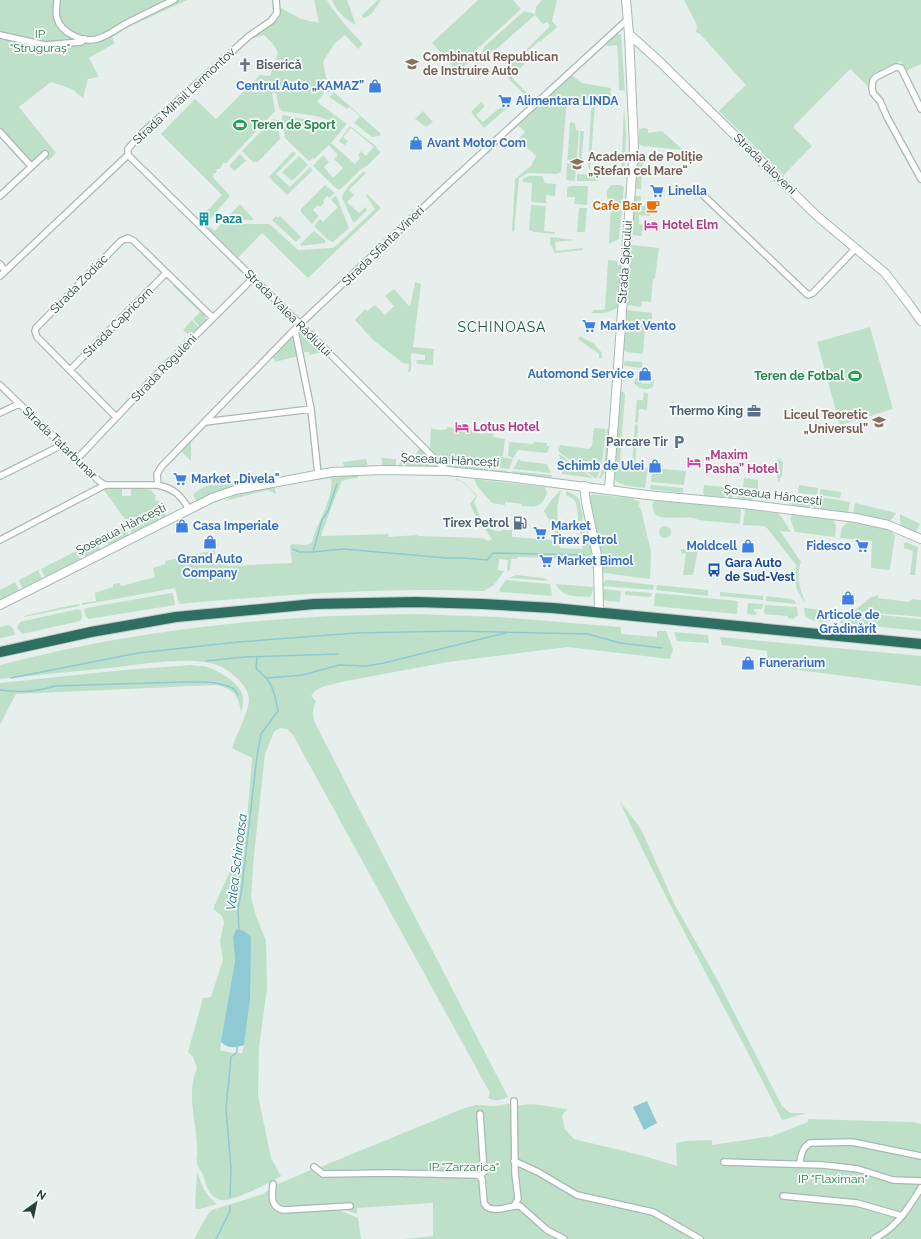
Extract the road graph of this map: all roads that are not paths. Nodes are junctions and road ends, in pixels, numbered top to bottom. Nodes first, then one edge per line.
1 (57, 0) edge
2 (174, 0) edge
3 (276, 0) edge
4 (626, 0) edge
5 (627, 20) junction
6 (629, 34) junction
7 (0, 35) edge
8 (85, 39) junction
9 (921, 109) edge
10 (0, 132) edge
11 (45, 154) dead end
12 (128, 155) junction
13 (31, 166) junction
14 (921, 179) edge
15 (0, 196) edge
16 (704, 196) dead end
17 (855, 249) junction
18 (0, 264) edge
19 (5, 271) junction
20 (166, 273) junction
21 (0, 276) edge
22 (253, 278) junction
23 (212, 318) junction
24 (921, 321) edge
25 (300, 324) junction
26 (295, 330) junction
27 (70, 370) junction
28 (0, 385) edge
29 (19, 404) junction
30 (311, 409) junction
31 (0, 413) edge
32 (116, 417) junction
33 (205, 422) junction
34 (62, 445) junction
35 (77, 459) junction
36 (447, 471) junction
37 (318, 474) junction
38 (0, 476) edge
39 (105, 485) junction
40 (158, 485) junction
41 (584, 486) junction
42 (609, 490) junction
43 (189, 510) junction
44 (921, 539) edge
45 (0, 540) edge
46 (0, 605) edge
47 (599, 612) junction
48 (921, 644) edge
49 (0, 652) edge
50 (514, 1101) dead end
51 (480, 1114) dead end
52 (921, 1156) edge
53 (514, 1161) junction
54 (724, 1162) dead end
55 (800, 1164) junction
56 (314, 1167) dead end
57 (480, 1176) junction
58 (921, 1181) edge
59 (274, 1184) dead end
60 (921, 1188) edge
61 (783, 1196) dead end
62 (350, 1206) dead end
63 (514, 1206) junction
64 (902, 1216) junction
65 (564, 1239) edge
66 (700, 1239) edge
67 (874, 1239) edge

1 - 8 street
2 - 8 street
3 - 12 street, Strada Mihail Lermontov
4 - 5 street
5 - 6 street
5 - 25 street, Strada Sfânta Vineri
6 - 17 street, Strada Ialoveni
6 - 42 street, Strada Spicului
7 - 8 street
9 - 14 street
10 - 13 street
11 - 13 street
12 - 19 street, Strada Mihail Lermontov
12 - 22 street, Strada Valea Rădiului
13 - 15 street
16 - 17 street
17 - 24 street, Strada Ialoveni
18 - 19 street
19 - 21 street, Strada Mihail Lermontov
20 - 23 street, Strada Zodiac
20 - 27 street, Strada Capricorn
20 - 27 street, Strada Zodiac
22 - 23 street, Strada Roguleni
22 - 25 street, Strada Valea Rădiului
23 - 32 street, Strada Roguleni
25 - 26 street, Strada Sfânta Vineri
25 - 36 street, Strada Valea Rădiului
26 - 30 street, Strada Valea Rădiului
26 - 33 street, Strada Sfânta Vineri
27 - 32 street, Strada Zodiac
28 - 29 street, Strada Tatarbunar
29 - 31 street
29 - 34 street, Strada Tatarbunar
30 - 33 street
30 - 37 street
32 - 35 street, Strada Roguleni
33 - 40 street, Strada Sfânta Vineri
34 - 35 street, Strada Tatarbunar
34 - 38 street
35 - 39 street, Strada Tatarbunar
36 - 37 street, Șoseaua Hâncești
36 - 41 street, Șoseaua Hâncești
37 - 43 street, Șoseaua Hâncești
39 - 40 street, Strada Tatarbunar
39 - 45 street
40 - 43 street, Strada Tatarbunar
41 - 42 street, Șoseaua Hâncești
41 - 47 street
42 - 44 street, Șoseaua Hâncești
43 - 46 street, Șoseaua Hâncești
47 - 48 highway
47 - 49 highway
50 - 53 street
51 - 57 street
52 - 55 street
53 - 63 street
53 - 66 street
54 - 55 street
55 - 58 street
56 - 57 street
57 - 63 street
59 - 62 street
60 - 64 street
61 - 64 street
63 - 65 street
64 - 67 street

